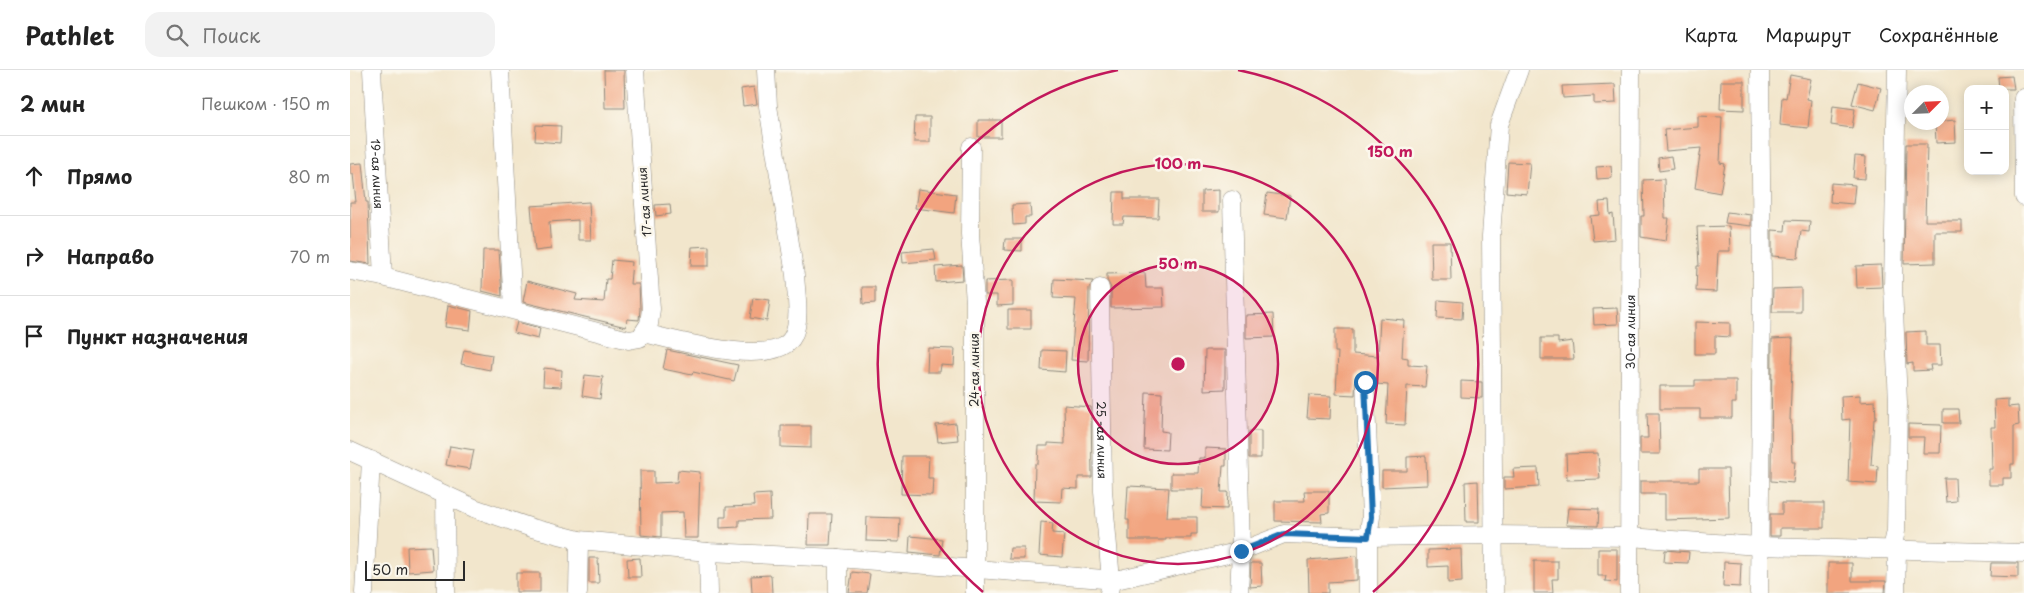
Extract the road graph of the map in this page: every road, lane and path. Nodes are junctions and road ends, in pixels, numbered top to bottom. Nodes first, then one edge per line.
1 (372, 70) edge
2 (500, 70) edge
3 (635, 70) edge
4 (766, 70) edge
5 (1519, 70) edge
6 (1631, 70) edge
7 (1760, 70) edge
8 (1897, 70) edge
9 (2023, 98) edge
10 (971, 148) dead end
11 (2024, 197) edge
12 (1232, 200) dead end
13 (350, 271) edge
14 (383, 277) junction
15 (1100, 288) dead end
16 (513, 309) junction
17 (644, 333) junction
18 (1365, 382) dead end
19 (350, 451) edge
20 (370, 460) junction
21 (446, 496) junction
22 (358, 523) edge
23 (1493, 535) junction
24 (1368, 537) junction
25 (1629, 537) junction
26 (579, 540) junction
27 (1759, 546) junction
28 (1894, 549) junction
29 (1241, 551) junction
30 (708, 552) junction
31 (2024, 553) edge
32 (838, 558) junction
33 (975, 570) junction
34 (1110, 586) edge
35 (364, 593) edge
36 (446, 593) edge
37 (578, 593) edge
38 (709, 593) edge
39 (838, 593) edge
40 (975, 593) edge
41 (1239, 593) edge
42 (1368, 593) edge
43 (1494, 593) edge
44 (1629, 593) edge
45 (1759, 593) edge
46 (1896, 593) edge

1 - 14 street, 19-ая линия
2 - 16 street
3 - 17 street, 17-ая линия
4 - 17 street
5 - 23 street
6 - 25 street, 30-ая линия
7 - 27 street
8 - 28 street
9 - 11 street
10 - 33 street, 24-ая линия
12 - 29 street
13 - 14 street
14 - 16 street
15 - 34 street, 25 -ая линия
16 - 17 street
18 - 24 street
19 - 20 street
20 - 21 street
20 - 22 street
21 - 26 street
21 - 36 street
22 - 35 street
23 - 24 street
23 - 25 street
23 - 43 street
24 - 29 street
24 - 42 street
25 - 27 street
25 - 44 street, 30-ая линия
26 - 30 street
26 - 37 street
27 - 28 street
27 - 45 street
28 - 31 street
28 - 46 street
29 - 34 street
29 - 41 street
30 - 32 street
30 - 38 street
32 - 33 street
32 - 39 street
33 - 34 street
33 - 40 street, 24-ая линия

